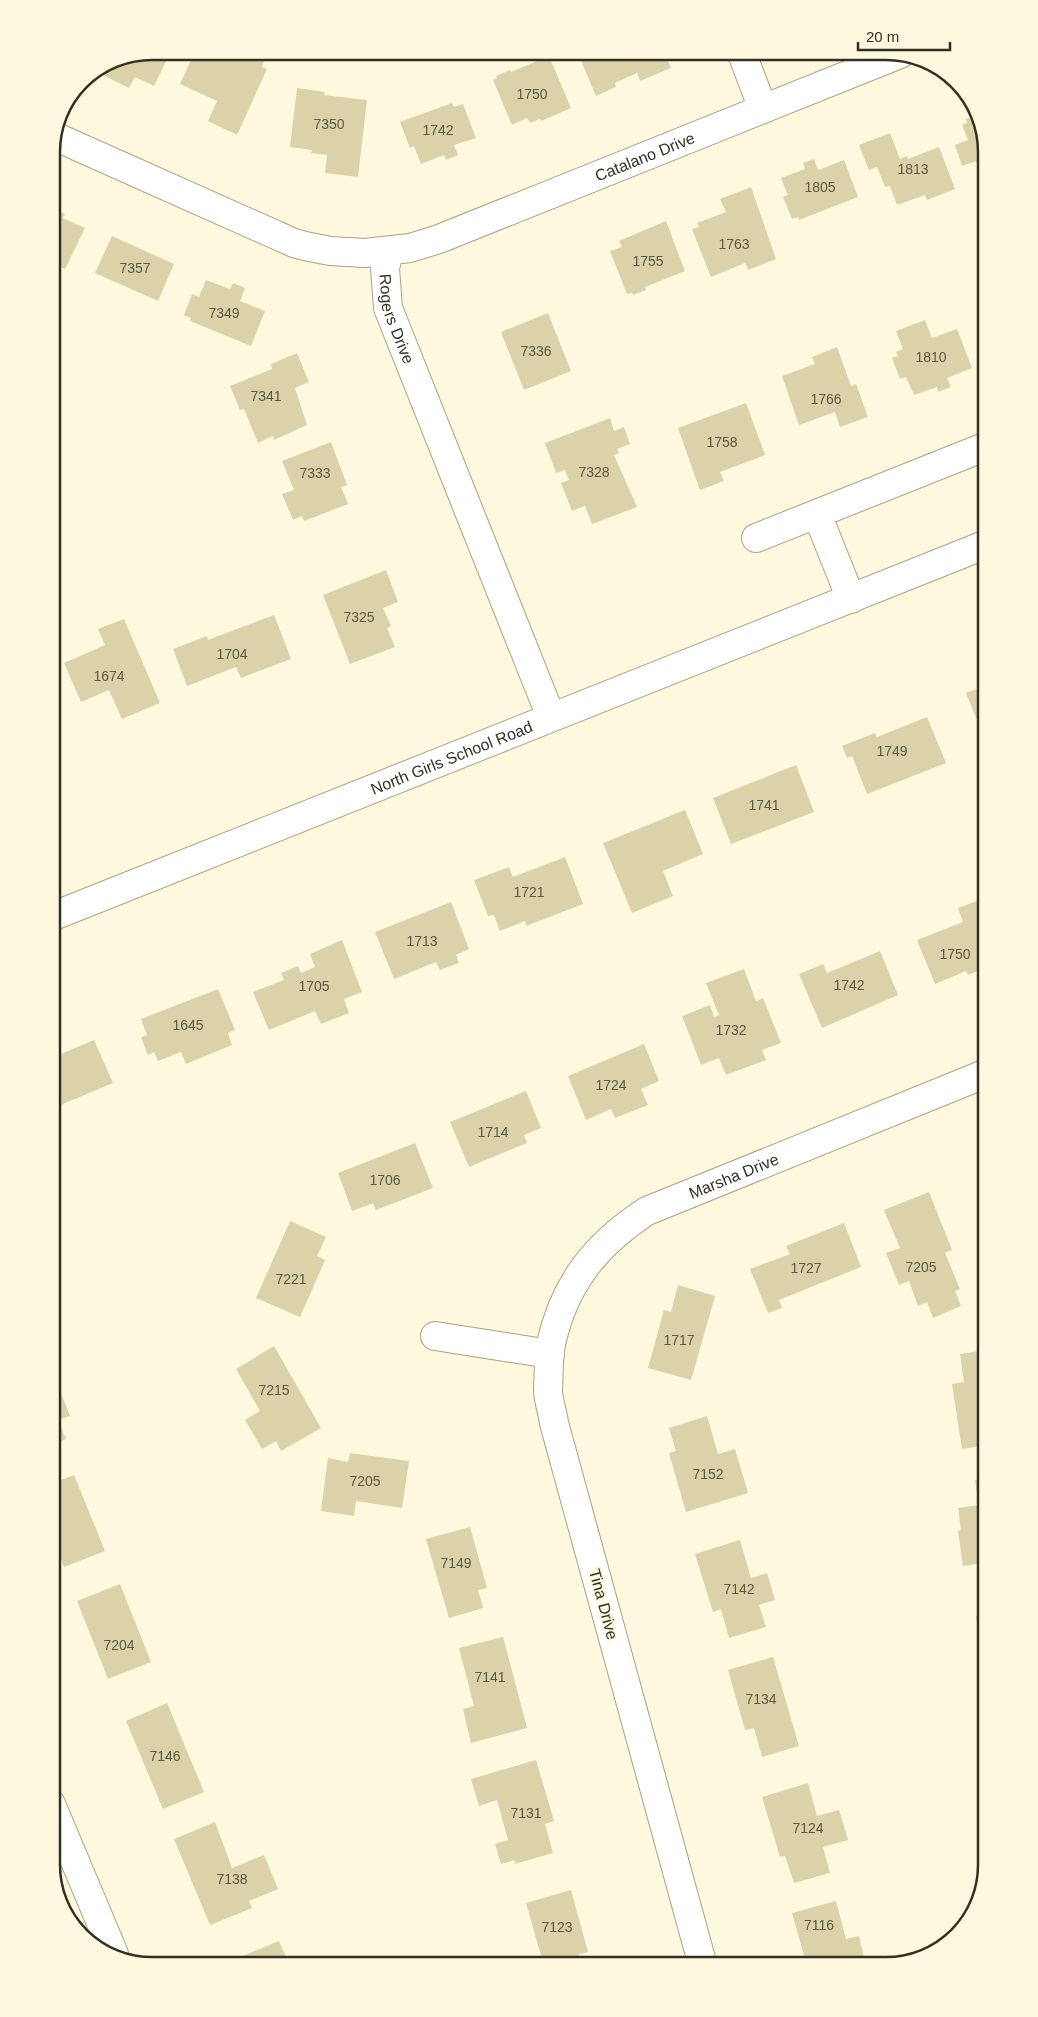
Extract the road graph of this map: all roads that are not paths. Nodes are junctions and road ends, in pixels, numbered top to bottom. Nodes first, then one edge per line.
1 (744, 60) edge
2 (885, 60) edge
3 (763, 109) junction
4 (61, 139) edge
5 (389, 252) junction
6 (978, 450) edge
7 (817, 514) junction
8 (756, 538) dead end
9 (978, 548) edge
10 (851, 598) junction
11 (551, 717) junction
12 (60, 912) edge
13 (978, 1077) edge
14 (434, 1336) dead end
15 (550, 1354) junction
16 (60, 1825) edge
17 (112, 1948) edge
18 (701, 1957) edge

1 - 3 street
2 - 3 street, Catalano Drive
3 - 5 street, Catalano Drive
4 - 5 street, Rogers Drive
5 - 11 street, Rogers Drive
6 - 7 street
7 - 8 street
7 - 10 street
9 - 10 street, North Girls School Road
10 - 11 street, North Girls School Road
11 - 12 street, North Girls School Road
13 - 15 street, Marsha Drive
14 - 15 street
15 - 18 street, Tina Drive
16 - 17 street

